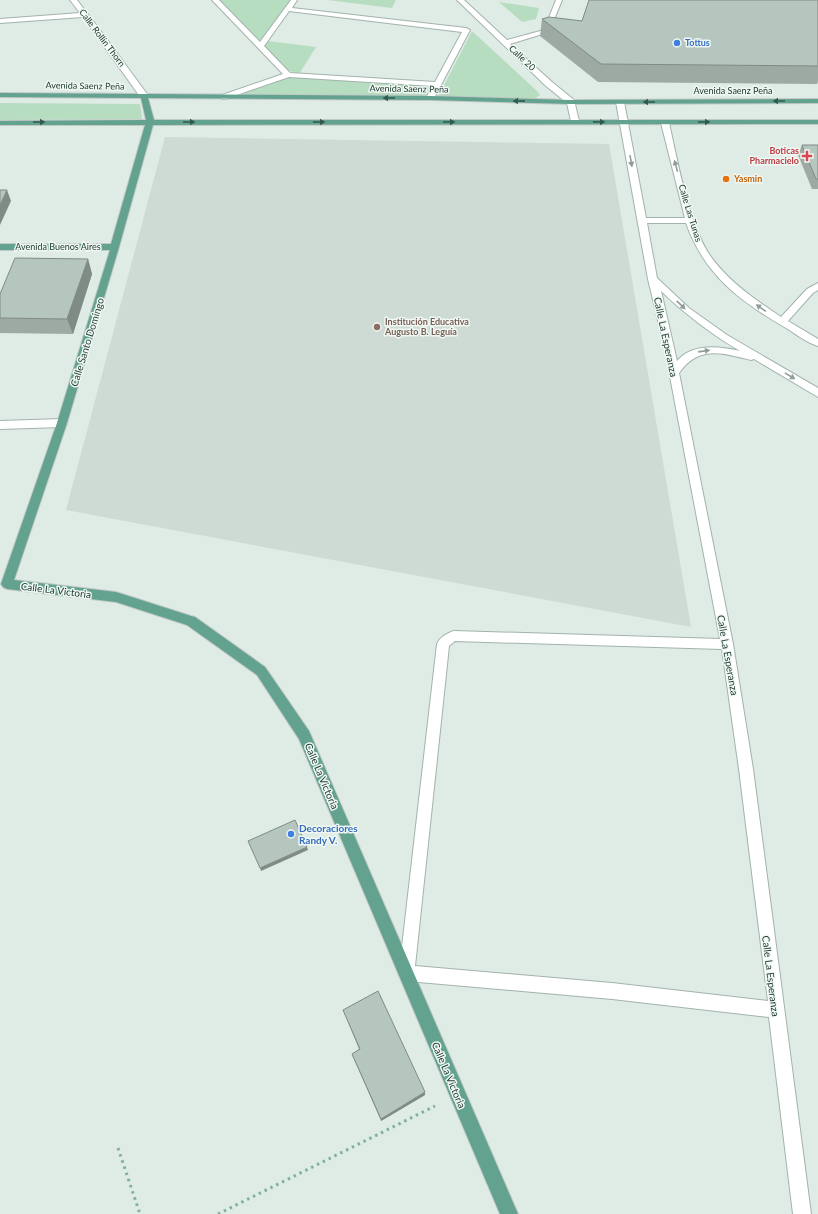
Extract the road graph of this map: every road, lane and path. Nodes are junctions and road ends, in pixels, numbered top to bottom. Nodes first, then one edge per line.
1 (73, 0) edge
2 (215, 0) edge
3 (294, 0) edge
4 (460, 0) edge
5 (559, 0) edge
6 (287, 9) junction
7 (86, 16) junction
8 (0, 21) edge
9 (505, 43) junction
10 (260, 47) junction
11 (288, 75) junction
12 (437, 84) junction
13 (0, 95) edge
14 (144, 96) junction
15 (225, 97) junction
16 (430, 98) junction
17 (818, 101) edge
18 (570, 102) junction
19 (620, 102) junction
20 (150, 122) junction
21 (575, 122) junction
22 (624, 122) junction
23 (818, 122) edge
24 (0, 123) edge
25 (665, 123) junction
26 (690, 220) junction
27 (642, 221) junction
28 (0, 247) edge
29 (115, 247) junction
30 (653, 279) junction
31 (818, 286) edge
32 (782, 322) junction
33 (818, 343) edge
34 (771, 364) junction
35 (674, 373) junction
36 (818, 392) edge
37 (62, 423) junction
38 (0, 425) edge
39 (4, 584) edge
40 (727, 644) junction
41 (407, 973) junction
42 (776, 1010) junction
43 (457, 1096) junction
44 (118, 1148) dead end
45 (140, 1214) edge
46 (218, 1214) edge
47 (509, 1214) edge
48 (802, 1214) edge

1 - 7 street, Calle Rollin Thorn
2 - 10 street
3 - 6 street
4 - 9 street, Calle 20
5 - 9 street
6 - 10 street
6 - 12 street
7 - 8 street
7 - 14 street, Calle Rollin Thorn
9 - 18 street, Calle 20
10 - 11 street
11 - 12 street
11 - 15 street
12 - 16 street
13 - 14 main road, Avenida Saenz Peña
14 - 15 main road, Avenida Saenz Peña
14 - 20 main road, Calle Santo Domingo
16 -> 15 main road, Avenida Saenz Peña
18 -> 16 main road, Avenida Saenz Peña
17 -> 19 main road, Avenida Saenz Peña
18 - 19 main road, Avenida Saenz Peña
18 - 21 street
19 - 22 street, Calle La Esperanza
20 -> 21 main road
24 -> 20 main road
20 - 29 main road, Calle Santo Domingo
21 -> 22 main road
22 - 25 main road
22 -> 27 street, Calle La Esperanza
25 -> 23 main road
26 -> 25 street, Calle Las Tunas
26 - 27 street
32 -> 26 street, Calle Las Tunas
27 - 30 street, Calle La Esperanza
28 - 29 main road, Avenida Buenos Aires
29 - 37 main road, Calle Santo Domingo
30 -> 34 street
30 - 35 street, Calle La Esperanza
31 - 32 street
32 - 33 street, Calle Las Tunas
35 -> 34 street
34 -> 36 street
35 - 40 street, Calle La Esperanza
37 - 38 street
37 - 39 main road, Calle Santo Domingo
39 - 41 main road, Calle La Victoria
40 - 41 street
40 - 42 street, Calle La Esperanza
41 - 42 street
41 - 43 main road, Calle La Victoria
42 - 48 street, Calle La Esperanza
43 - 46 path
43 - 47 main road, Calle La Victoria
44 - 45 path

